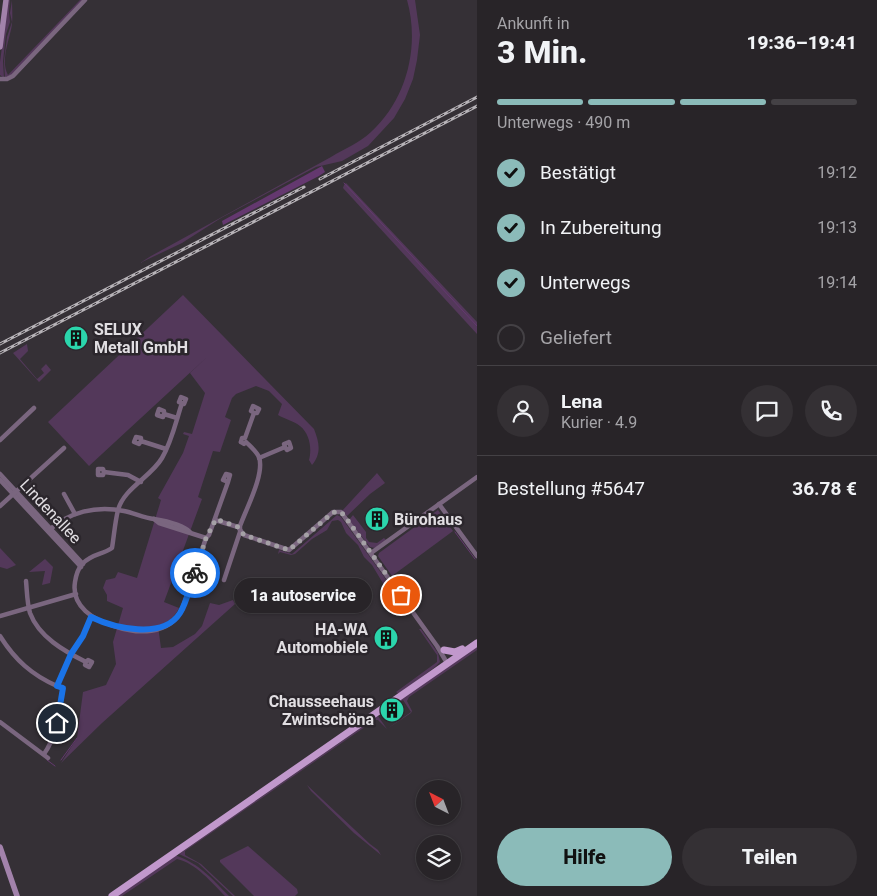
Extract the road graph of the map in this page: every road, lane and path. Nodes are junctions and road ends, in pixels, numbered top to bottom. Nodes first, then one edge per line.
1 (6, 0) edge
2 (85, 0) edge
3 (0, 47) edge
4 (0, 79) edge
5 (182, 403) dead end
6 (34, 408) dead end
7 (164, 414) dead end
8 (254, 414) dead end
9 (177, 418) junction
10 (0, 440) edge
11 (141, 442) dead end
12 (285, 447) dead end
13 (64, 448) dead end
14 (166, 450) junction
15 (259, 458) junction
16 (104, 472) dead end
17 (0, 474) edge
18 (477, 477) edge
19 (0, 480) edge
20 (141, 482) junction
21 (228, 482) dead end
22 (15, 493) junction
23 (64, 494) dead end
24 (439, 504) junction
25 (0, 506) edge
26 (118, 510) junction
27 (75, 514) junction
28 (214, 520) junction
29 (49, 530) junction
30 (240, 530) junction
31 (206, 538) junction
32 (371, 553) junction
33 (477, 556) edge
34 (82, 565) junction
35 (224, 580) dead end
36 (26, 581) dead end
37 (76, 594) junction
38 (29, 608) junction
39 (0, 616) edge
40 (91, 617) junction
41 (0, 636) edge
42 (477, 641) edge
43 (437, 646) junction
44 (444, 650) junction
45 (71, 654) junction
46 (86, 662) dead end
47 (448, 663) junction
48 (60, 680) junction
49 (57, 686) junction
50 (63, 688) junction
51 (0, 722) edge
52 (0, 847) edge
53 (17, 896) edge
54 (112, 896) edge

1 - 3 main road
2 - 4 street
5 - 9 street
6 - 10 street
7 - 9 street
8 - 15 street
9 - 14 street
11 - 14 street
12 - 15 street
13 - 22 street
14 - 20 street
15 - 30 street
16 - 20 street
17 - 22 street, Lindenallee
18 - 24 street
19 - 22 street, Lindenallee
20 - 26 street
21 - 28 street
22 - 25 street
22 - 29 street, Lindenallee
23 - 27 street
24 - 32 street
24 - 33 street
26 - 27 street
26 - 31 street
26 - 34 street
27 - 29 street
28 - 30 street
28 - 31 street
29 - 34 street, Lindenallee
30 - 32 street
30 - 35 street
31 - 40 street
32 - 43 street
34 - 37 street
36 - 38 street
37 - 38 street
37 - 40 street
38 - 39 street
38 - 45 street
40 - 45 street
41 - 49 street
42 - 44 main road
42 - 47 main road
43 - 44 street
43 - 47 street
44 - 47 street
45 - 46 street
45 - 48 street
47 - 54 main road
48 - 49 street
48 - 50 street
49 - 50 street
50 - 51 street
52 - 53 main road

